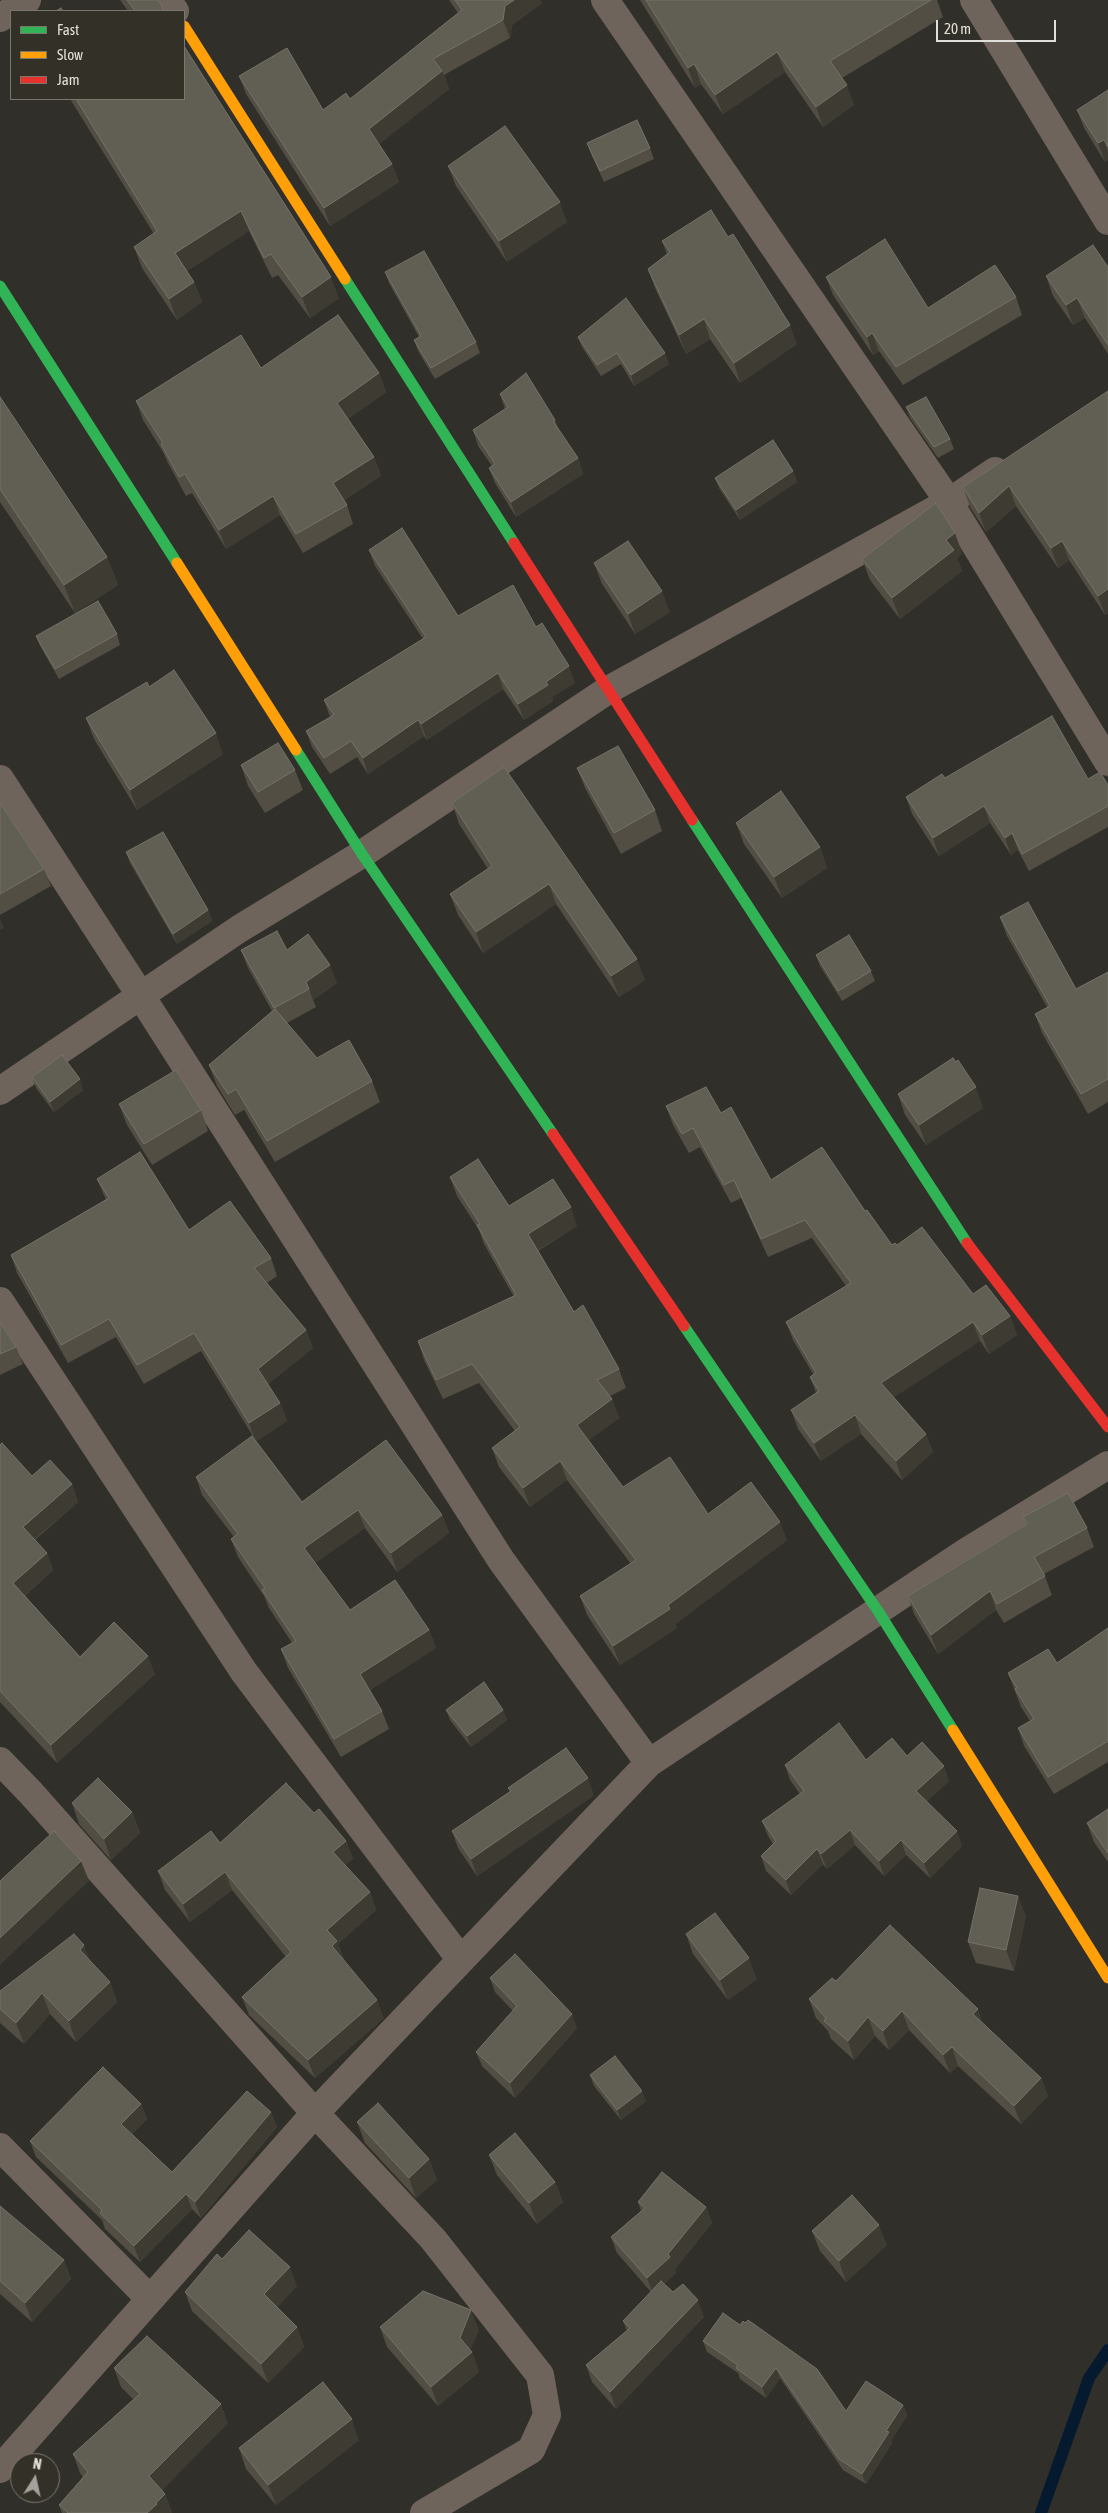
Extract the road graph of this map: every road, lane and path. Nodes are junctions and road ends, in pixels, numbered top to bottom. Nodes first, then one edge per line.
1 (28, 0) edge
2 (605, 0) edge
3 (974, 0) edge
4 (12, 10) edge
5 (185, 28) edge
6 (1108, 221) edge
7 (0, 286) edge
8 (1012, 459) edge
9 (949, 502) junction
10 (608, 690) junction
11 (1108, 762) edge
12 (0, 779) edge
13 (362, 854) junction
14 (141, 996) junction
15 (0, 1092) edge
16 (0, 1301) edge
17 (1108, 1427) edge
18 (1108, 1464) edge
19 (878, 1611) junction
20 (0, 1761) edge
21 (649, 1763) junction
22 (461, 1960) junction
23 (1108, 1978) edge
24 (315, 2113) junction
25 (0, 2147) edge
26 (150, 2299) junction
27 (0, 2469) edge
28 (424, 2513) edge

1 - 4 street
2 - 9 street
3 - 6 street
5 - 10 street
7 - 13 street
8 - 9 street
9 - 10 street
9 - 11 street
10 - 13 street
10 - 17 street
12 - 14 street
13 - 14 street
13 - 19 street
14 - 15 street
14 - 21 street
16 - 22 street
18 - 19 street
19 - 21 street
19 - 23 street
20 - 24 street
21 - 22 street
22 - 24 street
24 - 26 street
24 - 28 street
25 - 26 street
26 - 27 street

